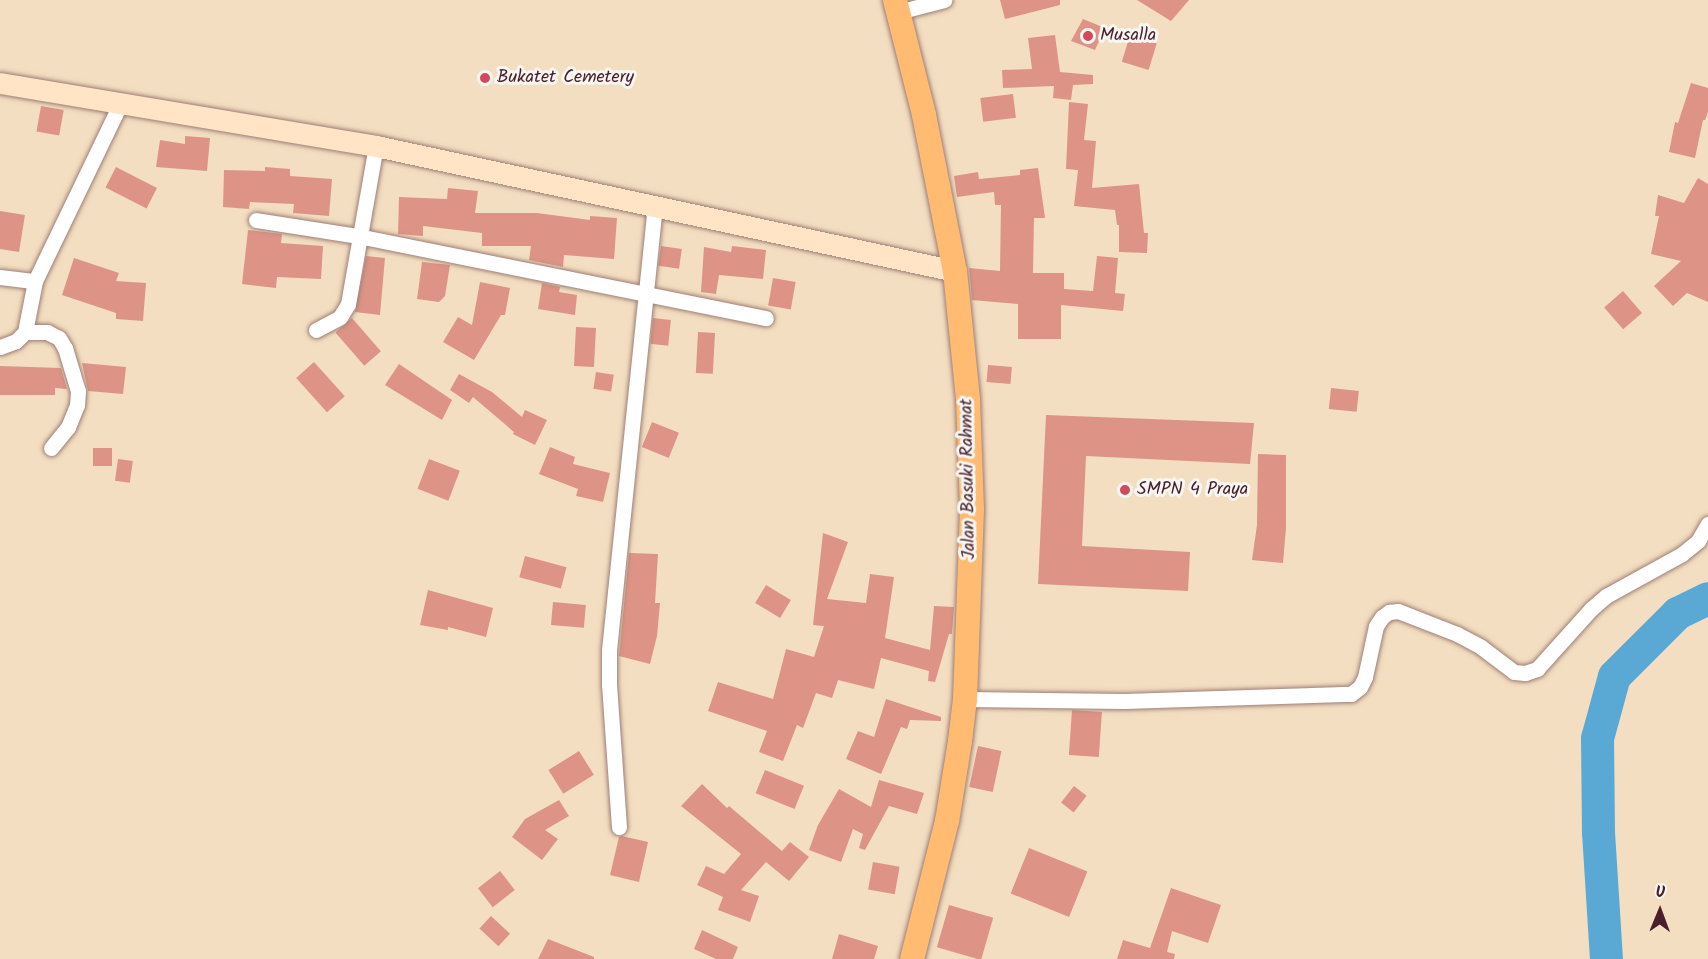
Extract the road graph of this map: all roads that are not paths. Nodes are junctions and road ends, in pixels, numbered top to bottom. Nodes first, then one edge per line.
1 (944, 0) edge
2 (896, 6) edge
3 (0, 83) edge
4 (120, 104) junction
5 (376, 147) junction
6 (655, 208) junction
7 (256, 220) dead end
8 (358, 236) junction
9 (955, 271) junction
10 (0, 277) edge
11 (35, 281) junction
12 (646, 296) junction
13 (766, 318) dead end
14 (316, 330) dead end
15 (25, 332) junction
16 (0, 347) edge
17 (51, 448) dead end
18 (1708, 524) edge
19 (965, 699) junction
20 (619, 827) dead end
21 (912, 959) edge

1 - 2 street
2 - 9 main road, Jalan Basuki Rahmat
3 - 4 main road
4 - 5 main road
4 - 11 street
5 - 6 main road
5 - 8 street
6 - 9 main road
6 - 12 street
7 - 8 street
8 - 12 street
8 - 14 street
9 - 19 main road, Jalan Basuki Rahmat
10 - 11 street
11 - 15 street
12 - 13 street
12 - 20 street
15 - 16 street
15 - 17 street
18 - 19 street
19 - 21 main road, Jalan Basuki Rahmat

